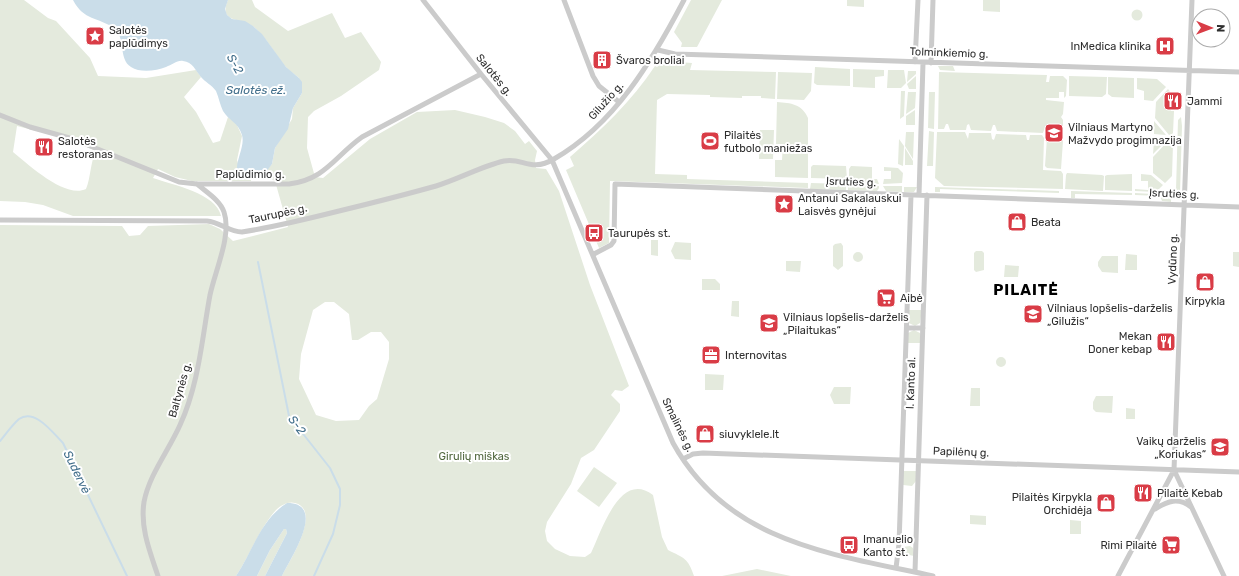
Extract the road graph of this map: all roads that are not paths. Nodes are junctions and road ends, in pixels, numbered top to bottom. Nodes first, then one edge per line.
1 (423, 0) edge
2 (564, 0) edge
3 (684, 0) edge
4 (918, 0) edge
5 (933, 0) edge
6 (1192, 0) edge
7 (658, 50) junction
8 (915, 62) junction
9 (923, 63) junction
10 (931, 63) junction
11 (1189, 71) junction
12 (1239, 72) edge
13 (481, 74) junction
14 (620, 102) junction
15 (0, 115) edge
16 (552, 160) junction
17 (197, 184) junction
18 (911, 195) junction
19 (919, 195) junction
20 (927, 195) junction
21 (1184, 205) junction
22 (1239, 207) edge
23 (0, 220) edge
24 (226, 227) junction
25 (594, 254) junction
26 (907, 328) junction
27 (923, 328) junction
28 (683, 459) junction
29 (902, 460) junction
30 (919, 461) junction
31 (1174, 470) junction
32 (1239, 472) edge
33 (1154, 509) junction
34 (1194, 509) junction
35 (896, 568) junction
36 (915, 572) junction
37 (158, 576) edge
38 (933, 576) edge
39 (1118, 576) edge
40 (1224, 576) edge

1 - 13 street, Salotės g.
2 - 14 street
3 - 7 street, Gilužio g.
4 - 8 street
5 - 10 street
6 - 11 street, Vydūno g.
7 - 8 street, Tolminkiemio g.
7 - 14 street, Gilužio g.
8 - 9 street, Tolminkiemio g.
9 - 10 street, Tolminkiemio g.
9 - 19 street
10 - 11 street, Tolminkiemio g.
11 - 12 street, Tolminkiemio g.
11 - 21 street, Vydūno g.
13 - 16 street, Salotės g.
13 - 17 street, Paplūdimio g.
14 - 16 street, Gilužio g.
15 - 17 street, Paplūdimio g.
16 - 24 street, Taurupės g.
16 - 25 street, Smalinės g.
17 - 24 street
18 - 19 street, Įsruties g.
18 - 25 street, Įsruties g.
18 - 26 street, I. Kanto al.
19 - 20 street, Įsruties g.
20 - 21 street, Įsruties g.
20 - 27 street, I. Kanto al.
21 - 22 street, Įsruties g.
21 - 31 street, Vydūno g.
23 - 24 street, Taurupės g.
24 - 37 street, Baltynės g.
25 - 28 street, Smalinės g.
26 - 27 street
26 - 29 street, I. Kanto al.
27 - 30 street, I. Kanto al.
28 - 29 street, Papilėnų g.
28 - 35 street, Smalinės g.
29 - 30 street, Papilėnų g.
29 - 35 street, I. Kanto al.
30 - 31 street, Papilėnų g.
30 - 36 street, I. Kanto al.
31 - 32 street, Papilėnų g.
31 - 33 street, Vydūno g.
31 - 34 street
33 - 34 street
33 - 39 street, Vydūno g.
34 - 40 street
35 - 36 street, Smalinės g.
36 - 38 street, Smalinės g.

